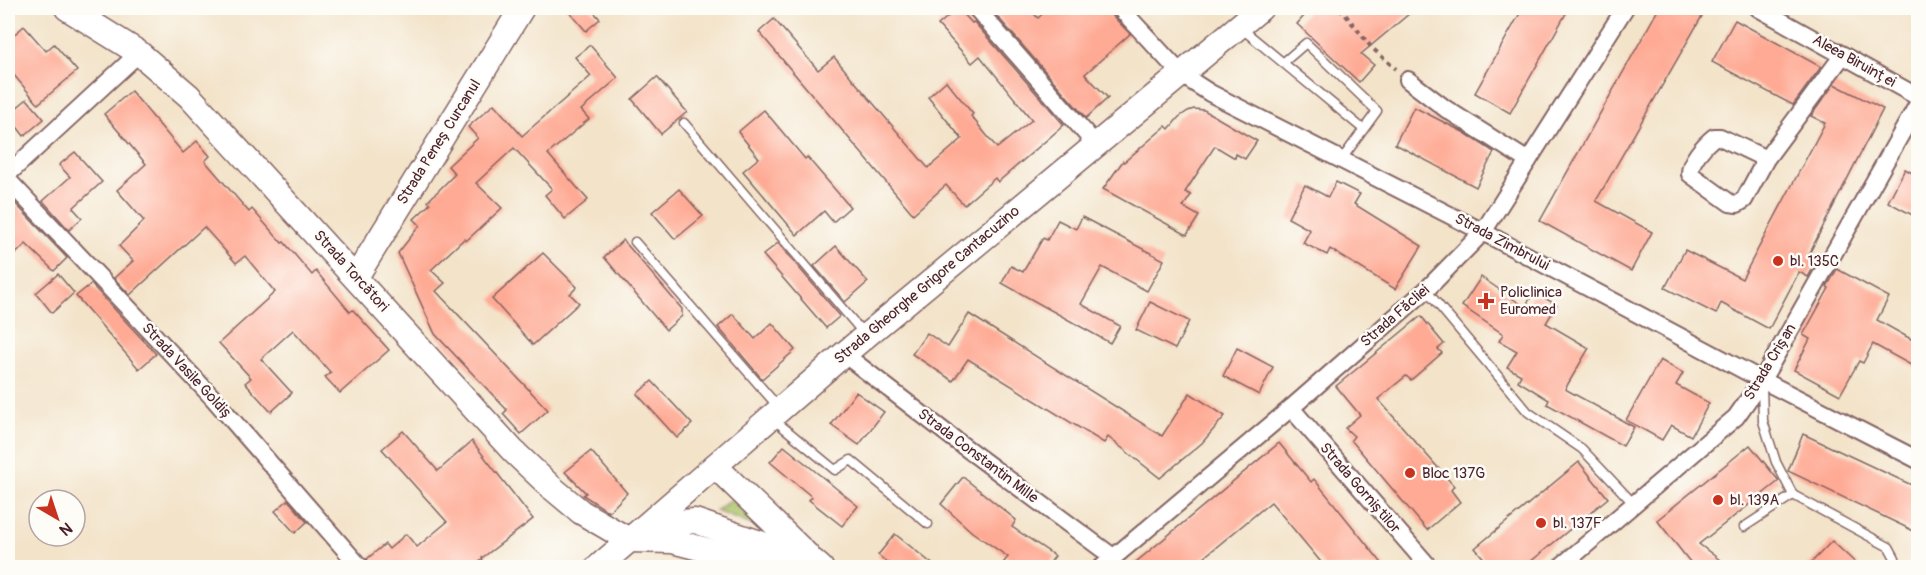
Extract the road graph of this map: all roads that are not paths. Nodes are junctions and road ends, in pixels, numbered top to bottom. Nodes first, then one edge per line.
1 (68, 8) edge
2 (522, 8) edge
3 (976, 8) edge
4 (1120, 8) edge
5 (1261, 8) edge
6 (1624, 8) edge
7 (1758, 8) edge
8 (1239, 26) junction
9 (139, 53) junction
10 (1843, 55) junction
11 (1284, 62) junction
12 (1182, 75) junction
13 (1408, 80) road end
14 (1918, 97) edge
15 (1918, 104) edge
16 (684, 123) dead end
17 (1363, 129) junction
18 (1096, 145) junction
19 (1342, 159) junction
20 (1766, 159) junction
21 (1528, 161) junction
22 (8, 174) edge
23 (8, 180) edge
24 (1483, 232) junction
25 (635, 242) dead end
26 (356, 277) junction
27 (1426, 290) junction
28 (866, 336) junction
29 (844, 354) junction
30 (1762, 380) junction
31 (1291, 408) junction
32 (776, 413) junction
33 (1918, 460) edge
34 (715, 466) junction
35 (1793, 495) junction
36 (1633, 503) junction
37 (928, 524) dead end
38 (1744, 527) dead end
39 (629, 540) junction
40 (1107, 562) edge
41 (817, 564) edge
42 (361, 567) edge
43 (597, 567) edge
44 (776, 567) edge
45 (1430, 567) edge
46 (1559, 567) edge
47 (1893, 567) edge

1 - 9 main road, Strada Torcători
2 - 26 main road, Strada Peneș Curcanul
3 - 18 street
4 - 12 street, Strada Zimbrului
5 - 8 main road, Strada Gheorghe Grigore Cantacuzino
6 - 21 street, Strada Făcliei
7 - 10 street, Aleea Biruinței
8 - 11 lane
8 - 12 main road, Strada Gheorghe Grigore Cantacuzino
9 - 22 street
9 - 26 main road, Strada Torcători
10 - 14 street, Aleea Biruinței
10 - 20 street
11 - 17 lane
11 - 17 lane
12 - 18 main road, Strada Gheorghe Grigore Cantacuzino
12 - 19 street, Strada Zimbrului
13 - 21 street
15 - 30 street, Strada Crișan
16 - 28 lane
17 - 19 lane
18 - 28 main road, Strada Gheorghe Grigore Cantacuzino
19 - 24 street, Strada Zimbrului
20 - 20 street
21 - 24 street, Strada Făcliei
23 - 42 street, Strada Vasile Goldiș
24 - 27 street, Strada Făcliei
24 - 30 street, Strada Zimbrului
25 - 32 lane
26 - 39 main road, Strada Torcători
27 - 31 street, Strada Făcliei
27 - 36 lane
28 - 29 main road, Strada Gheorghe Grigore Cantacuzino
29 - 32 main road, Strada Gheorghe Grigore Cantacuzino
29 - 40 street, Strada Constantin Mille
30 - 33 street, Strada Zimbrului
30 - 35 lane
30 - 36 street, Strada Crișan
31 - 40 street, Strada Făcliei
31 - 45 street, Strada Gorniștilor
32 - 34 main road, Strada Gheorghe Grigore Cantacuzino
32 - 37 lane
34 - 39 main road, Strada Gheorghe Grigore Cantacuzino
34 - 41 main road
35 - 38 lane
35 - 47 lane
36 - 46 street, Strada Crișan
39 - 41 main road
39 - 43 main road, Strada Gheorghe Grigore Cantacuzino
39 - 44 main road

